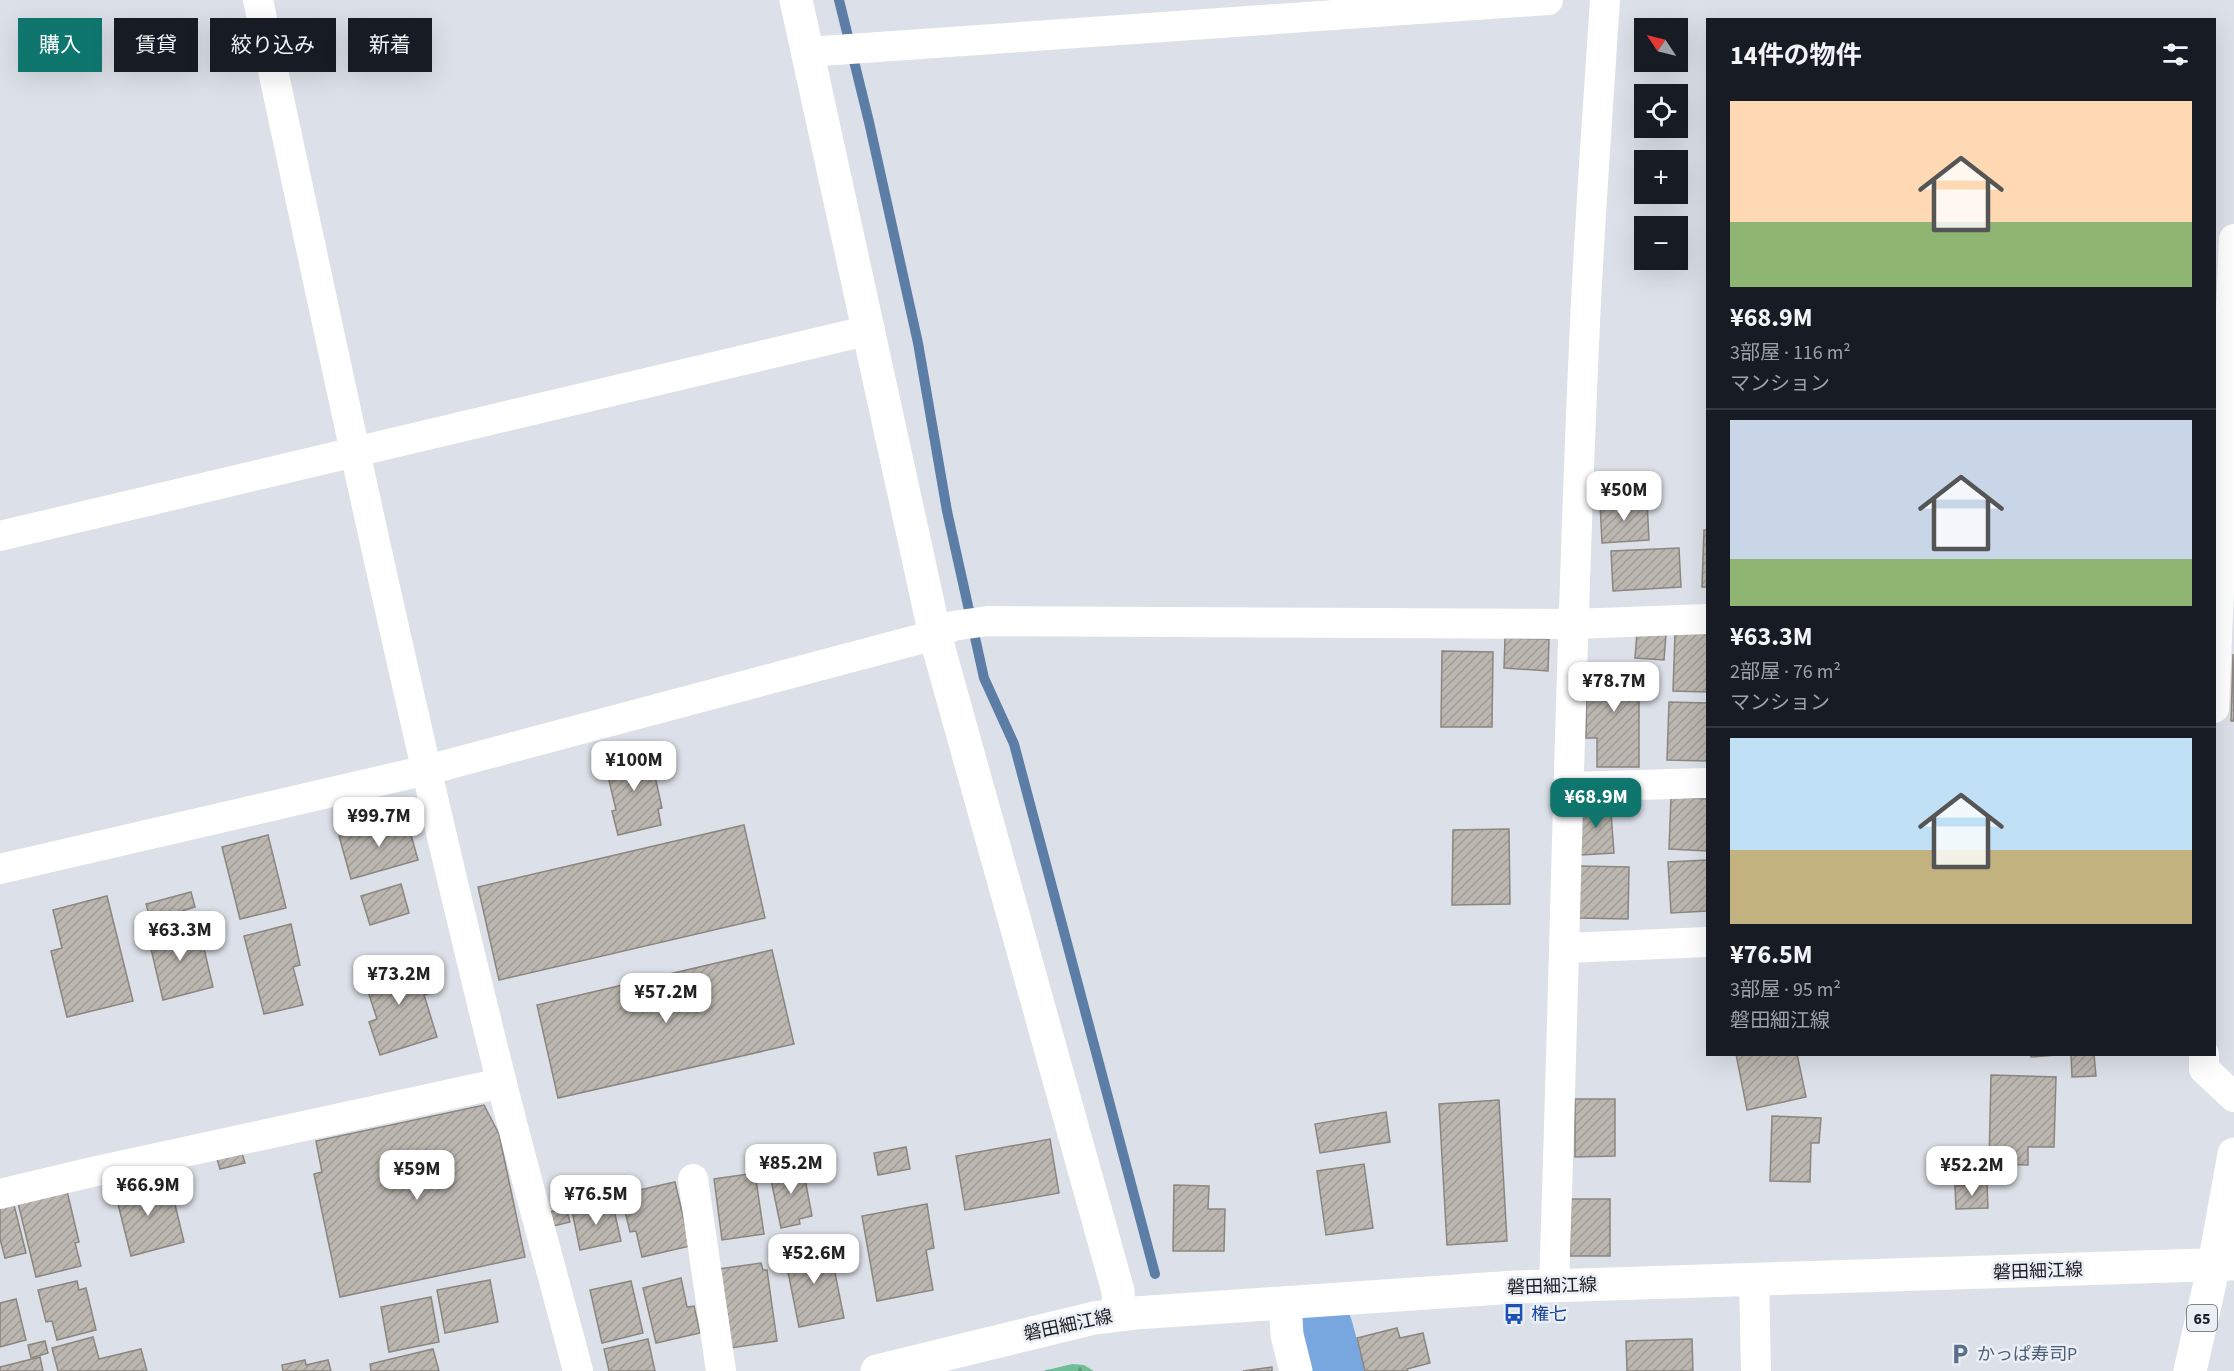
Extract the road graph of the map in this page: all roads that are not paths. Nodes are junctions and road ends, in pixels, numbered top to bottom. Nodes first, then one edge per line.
1 (258, 0) edge
2 (796, 0) edge
3 (1548, 0) edge
4 (1605, 0) edge
5 (817, 51) junction
6 (2229, 260) edge
7 (870, 330) junction
8 (354, 453) junction
9 (0, 536) edge
10 (2222, 600) edge
11 (1706, 619) edge
12 (1573, 624) junction
13 (944, 631) junction
14 (2216, 681) edge
15 (427, 770) junction
16 (1706, 783) edge
17 (1568, 787) junction
18 (0, 869) edge
19 (1706, 942) edge
20 (1566, 948) junction
21 (2204, 1056) edge
22 (502, 1083) junction
23 (2234, 1097) edge
24 (2234, 1154) edge
25 (693, 1179) dead end
26 (0, 1194) edge
27 (2224, 1265) edge
28 (1754, 1280) junction
29 (1554, 1286) junction
30 (1286, 1303) junction
31 (1119, 1314) junction
32 (915, 1366) edge
33 (578, 1371) edge
34 (721, 1371) edge
35 (877, 1371) edge
36 (1296, 1371) edge
37 (1756, 1371) edge
38 (2190, 1371) edge

1 - 8 street
2 - 5 main road
3 - 5 street
4 - 12 street
5 - 7 main road
6 - 10 street
7 - 8 street
7 - 13 main road
8 - 9 street
8 - 15 street
10 - 14 street
11 - 12 street
12 - 13 street
12 - 17 street
13 - 15 street
13 - 31 main road
15 - 18 street
15 - 22 street
16 - 17 street
17 - 20 street
19 - 20 street
20 - 29 street
21 - 23 street
22 - 26 street
22 - 33 street
24 - 27 main road, 65
25 - 34 street
27 - 28 main road, 磐田細江線
27 - 38 main road, 65
28 - 29 main road, 磐田細江線
28 - 37 street
29 - 30 main road, 磐田細江線
30 - 31 main road, 磐田細江線
30 - 36 main road
31 - 32 main road, 磐田細江線
32 - 35 main road, 磐田細江線

